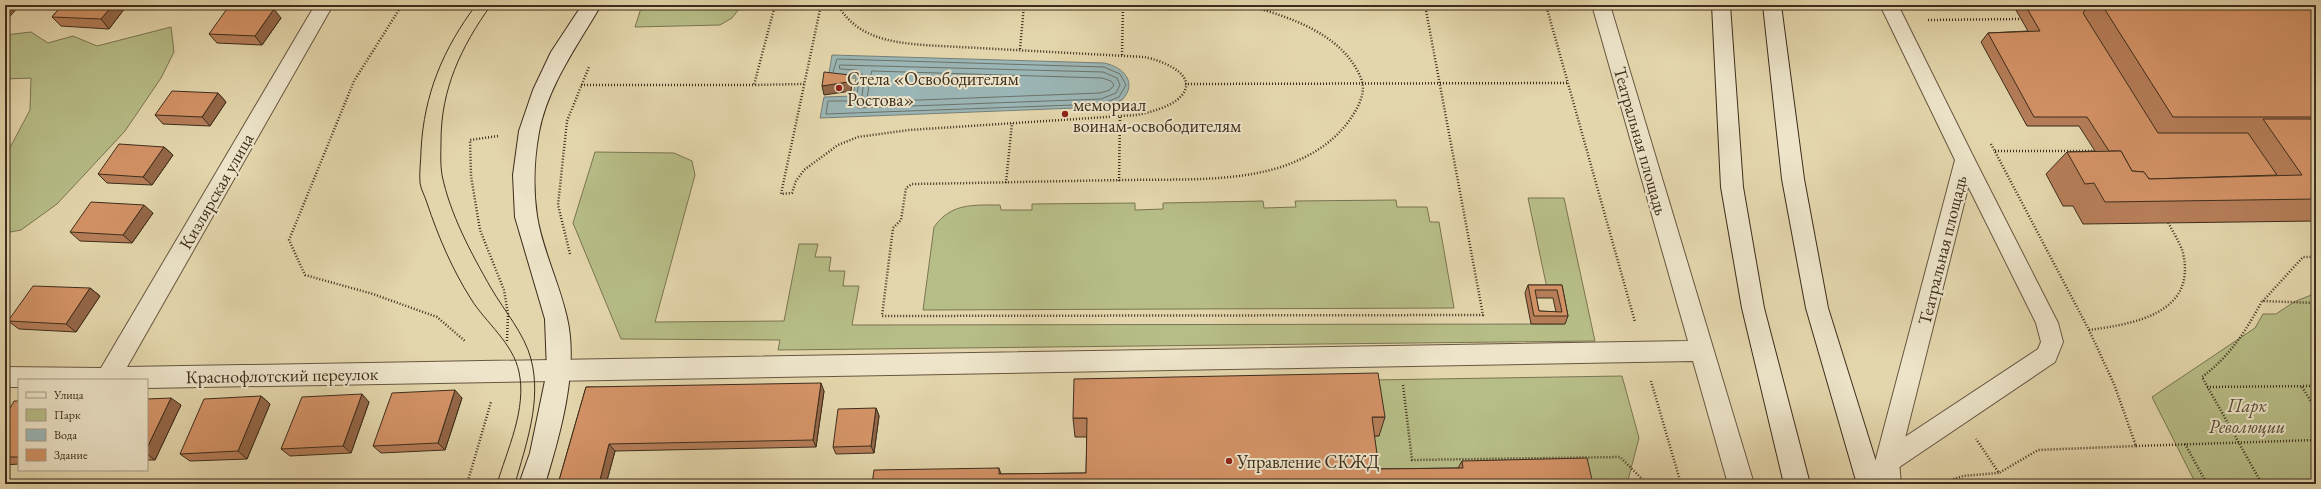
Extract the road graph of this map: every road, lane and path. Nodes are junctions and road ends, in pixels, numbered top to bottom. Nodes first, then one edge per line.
1 (324, 5) edge
2 (402, 5) edge
3 (592, 5) edge
4 (775, 5) edge
5 (821, 5) edge
6 (838, 5) edge
7 (1024, 5) edge
8 (1123, 5) edge
9 (1247, 5) edge
10 (1425, 5) edge
11 (1546, 5) edge
12 (1602, 5) edge
13 (1721, 5) edge
14 (1772, 5) edge
15 (1889, 5) edge
16 (2027, 19) edge
17 (1926, 20) dead end
18 (1020, 49) junction
19 (1122, 55) junction
20 (591, 63) dead end
21 (1569, 82) junction
22 (1362, 83) junction
23 (1439, 83) junction
24 (804, 84) junction
25 (1186, 84) junction
26 (582, 85) junction
27 (754, 85) junction
28 (1120, 116) junction
29 (1012, 124) junction
30 (470, 140) dead end
31 (1995, 151) dead end
32 (2102, 151) edge
33 (1965, 160) junction
34 (1119, 181) junction
35 (1006, 183) junction
36 (2166, 218) edge
37 (2316, 257) edge
38 (571, 258) dead end
39 (2262, 301) junction
40 (2316, 303) edge
41 (2089, 330) dead end
42 (1643, 352) junction
43 (1702, 352) junction
44 (1400, 357) junction
45 (559, 371) junction
46 (500, 372) junction
47 (5, 377) edge
48 (108, 378) junction
49 (2301, 386) junction
50 (2316, 386) edge
51 (2207, 387) junction
52 (2316, 409) edge
53 (1976, 439) dead end
54 (2316, 440) edge
55 (2237, 441) junction
56 (2185, 444) junction
57 (2136, 446) dead end
58 (1887, 462) junction
59 (466, 484) edge
60 (532, 484) edge
61 (1646, 484) edge
62 (1681, 484) edge
63 (1740, 484) edge
64 (1797, 484) edge
65 (1870, 484) edge
66 (1888, 484) edge
67 (1939, 484) edge
68 (2207, 484) edge
69 (2262, 484) edge

1 - 48 street, Кизлярская улица
2 - 46 path
3 - 45 street
4 - 27 path
5 - 24 path
6 - 18 path
7 - 18 path
8 - 19 path
9 - 22 path
10 - 23 path
11 - 21 path
12 - 43 street, Театральная площадь
13 - 64 street
14 - 65 street
15 - 33 street, Театральная площадь
16 - 17 path
18 - 19 path
19 - 25 path
20 - 26 path
21 - 23 path
21 - 42 path
22 - 23 path
22 - 25 path
22 - 34 path
23 - 35 path
24 - 27 path
24 - 29 path
25 - 28 path
26 - 27 path
26 - 38 path
28 - 29 path
28 - 34 path
29 - 35 path
30 - 46 path
31 - 32 path
33 - 58 street, Театральная площадь
33 - 58 lane
34 - 35 path
36 - 41 path
37 - 39 path
39 - 40 path
39 - 51 path
42 - 43 street, Краснофлотский переулок
42 - 44 street, Краснофлотский переулок
42 - 62 path
43 - 63 street, Театральная площадь
44 - 45 street, Краснофлотский переулок
44 - 61 path
45 - 46 street, Краснофлотский переулок
45 - 60 street
46 - 48 street, Краснофлотский переулок
46 - 59 path
47 - 48 street, Краснофлотский переулок
49 - 50 path
49 - 51 path
49 - 52 path
51 - 55 path
53 - 67 path
54 - 55 path
55 - 56 path
55 - 69 path
56 - 57 path
56 - 68 path
58 - 66 street, Театральная площадь

